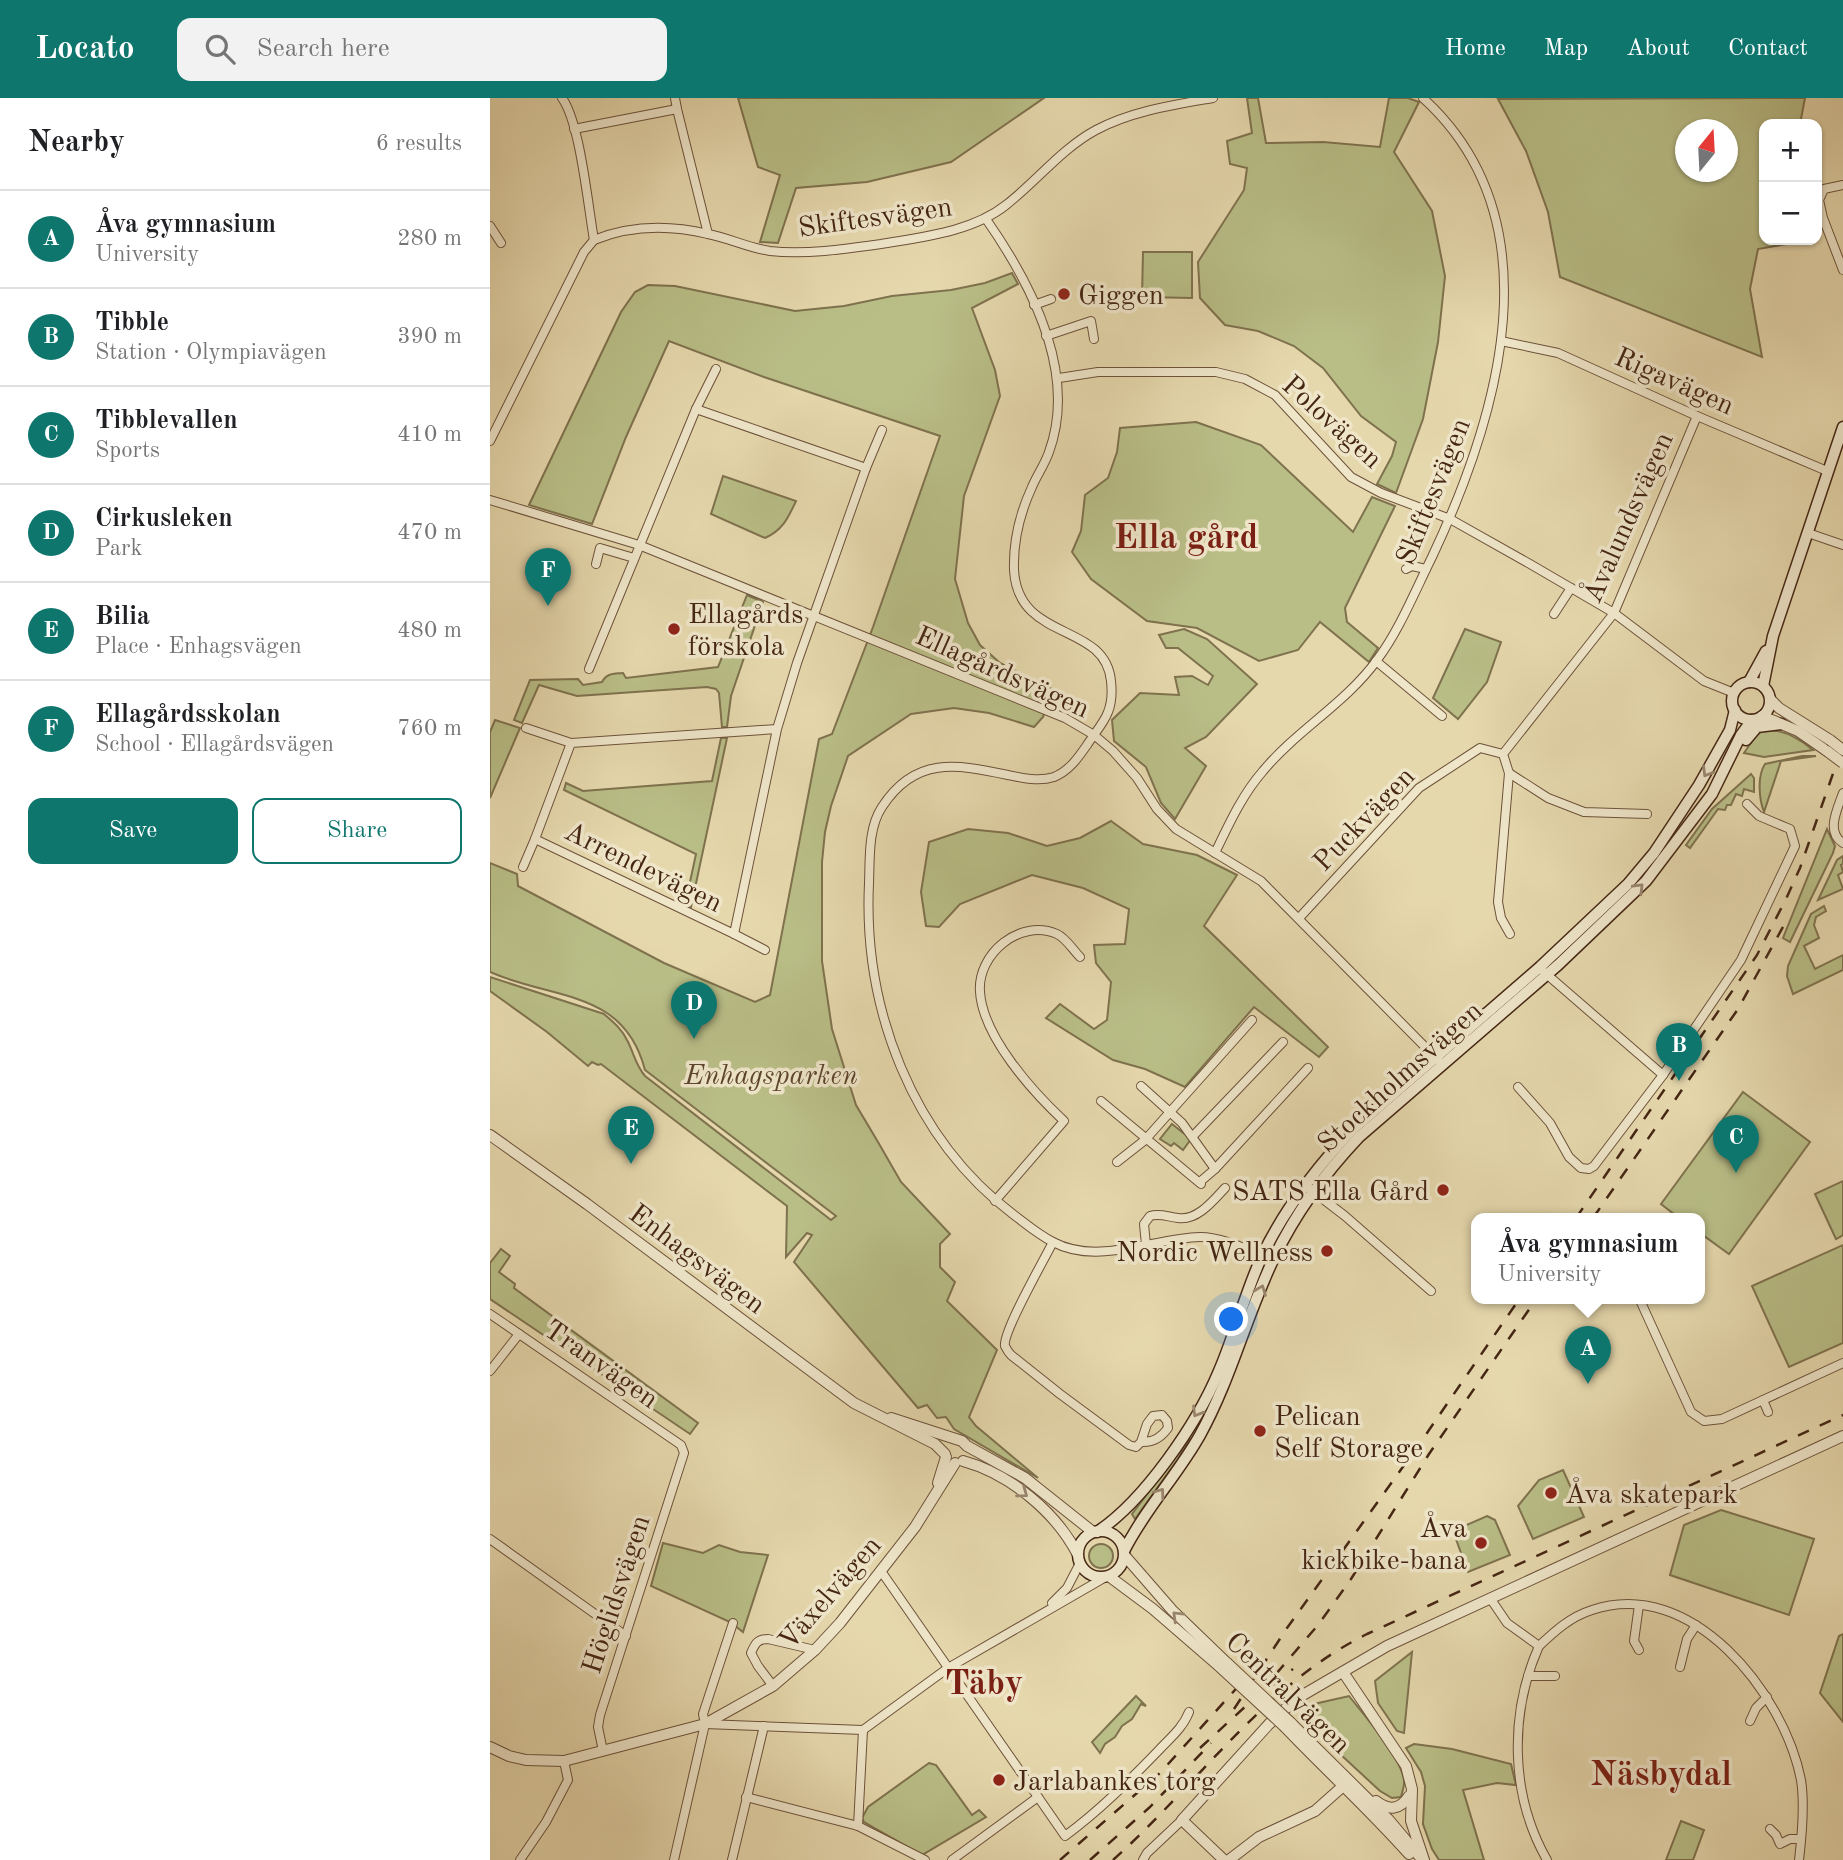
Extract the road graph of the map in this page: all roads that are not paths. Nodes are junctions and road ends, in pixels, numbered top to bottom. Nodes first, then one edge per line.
1 (562, 98) edge
2 (675, 98) edge
3 (1213, 98) edge
4 (1423, 98) edge
5 (677, 109) junction
6 (574, 129) junction
7 (1843, 185) edge
8 (986, 219) junction
9 (490, 226) edge
10 (708, 234) junction
11 (594, 240) junction
12 (501, 243) dead end
13 (1843, 270) edge
14 (1051, 299) dead end
15 (1034, 305) junction
16 (1046, 336) junction
17 (1094, 339) dead end
18 (1501, 341) junction
19 (716, 369) dead end
20 (1059, 378) junction
21 (696, 409) junction
22 (1697, 416) junction
23 (1843, 427) edge
24 (882, 430) dead end
25 (490, 441) edge
26 (866, 468) junction
27 (1828, 471) junction
28 (490, 500) edge
29 (1450, 519) junction
30 (1808, 533) junction
31 (639, 545) junction
32 (1843, 545) edge
33 (634, 558) junction
34 (596, 564) dead end
35 (1406, 569) dead end
36 (1426, 569) junction
37 (1571, 588) junction
38 (1614, 612) junction
39 (1555, 614) dead end
40 (815, 615) junction
41 (1773, 636) junction
42 (1376, 661) junction
43 (589, 669) dead end
44 (1749, 682) junction
45 (1763, 686) junction
46 (1734, 693) junction
47 (1770, 699) junction
48 (1735, 710) junction
49 (1442, 716) dead end
50 (1757, 718) junction
51 (1780, 723) junction
52 (526, 728) dead end
53 (777, 729) junction
54 (1094, 735) junction
55 (572, 743) junction
56 (1828, 746) junction
57 (1843, 750) edge
58 (1503, 754) junction
59 (1843, 763) edge
60 (1509, 774) junction
61 (1723, 774) junction
62 (1843, 796) edge
63 (1747, 804) dead end
64 (1647, 814) dead end
65 (535, 839) junction
66 (1843, 842) edge
67 (1215, 853) junction
68 (523, 867) dead end
69 (1300, 917) junction
70 (734, 934) junction
71 (1510, 934) dead end
72 (765, 950) dead end
73 (1080, 957) dead end
74 (1543, 971) junction
75 (1252, 1020) dead end
76 (1283, 1042) dead end
77 (1439, 1061) junction
78 (1308, 1068) dead end
79 (1663, 1075) junction
80 (1141, 1086) dead end
81 (1518, 1087) dead end
82 (1101, 1101) dead end
83 (1169, 1111) junction
84 (490, 1135) edge
85 (1193, 1136) junction
86 (1145, 1140) junction
87 (1117, 1162) dead end
88 (1215, 1169) junction
89 (1201, 1184) junction
90 (1224, 1188) dead end
91 (1309, 1189) junction
92 (1214, 1199) junction
93 (995, 1201) junction
94 (1053, 1242) junction
95 (1146, 1245) junction
96 (1268, 1259) junction
97 (1431, 1291) dead end
98 (1642, 1304) edge
99 (490, 1314) edge
100 (519, 1334) junction
101 (1843, 1363) edge
102 (490, 1371) edge
103 (1763, 1400) junction
104 (1768, 1412) dead end
105 (880, 1416) junction
106 (1843, 1436) edge
107 (953, 1440) junction
108 (1141, 1442) dead end
109 (967, 1447) junction
110 (684, 1453) joint
111 (952, 1459) junction
112 (1095, 1532) junction
113 (490, 1539) edge
114 (1125, 1553) junction
115 (1079, 1559) junction
116 (881, 1571) junction
117 (1107, 1577) junction
118 (1490, 1598) junction
119 (1639, 1605) junction
120 (1045, 1610) junction
121 (733, 1623) dead end
122 (1696, 1625) junction
123 (626, 1636) junction
124 (1539, 1646) junction
125 (814, 1650) junction
126 (1639, 1650) dead end
127 (1224, 1665) junction
128 (1680, 1667) dead end
129 (948, 1668) junction
130 (1343, 1672) junction
131 (1528, 1676) junction
132 (1555, 1676) dead end
133 (773, 1686) junction
134 (1767, 1697) junction
135 (1189, 1712) dead end
136 (1750, 1721) dead end
137 (705, 1724) junction
138 (764, 1726) junction
139 (863, 1730) junction
140 (490, 1746) edge
141 (603, 1751) junction
142 (565, 1761) junction
143 (1346, 1785) junction
144 (1412, 1789) junction
145 (746, 1797) junction
146 (1038, 1797) junction
147 (1182, 1820) junction
148 (858, 1826) junction
149 (1770, 1829) dead end
150 (1801, 1839) junction
151 (520, 1860) edge
152 (674, 1860) edge
153 (732, 1860) edge
154 (925, 1860) edge
155 (952, 1860) edge
156 (1143, 1860) edge
157 (1227, 1860) edge
158 (1415, 1860) edge
159 (1423, 1860) edge
160 (1548, 1860) edge
161 (1799, 1860) edge

1 - 6 street
2 - 5 street
3 - 8 street, Skiftesvägen
4 - 18 street, Skiftesvägen
5 - 6 street
5 - 10 street
6 - 11 street
7 - 13 street
8 - 10 street, Skiftesvägen
8 - 15 street
9 - 12 street
10 - 11 street, Skiftesvägen
11 - 25 street
14 - 15 street
15 - 16 street
16 - 17 street
16 - 20 street
18 - 22 street, Rigavägen
18 - 29 street, Skiftesvägen
19 - 21 street
20 - 29 street, Polovägen
20 - 54 street
21 - 26 street
21 - 31 street
22 - 27 street, Rigavägen
22 - 38 street, Åvalundsvägen
23 - 27 main road
24 - 26 street, Arrendevägen
26 - 40 street, Arrendevägen
27 - 30 main road
28 - 31 street, Ellagårdsvägen
29 - 36 street, Skiftesvägen
29 - 37 street, Polovägen
30 - 32 street
30 - 41 main road
31 - 33 street
31 - 40 street, Ellagårdsvägen
33 - 34 street
33 - 43 street
35 - 36 street
36 - 42 street, Skiftesvägen
37 - 38 street, Polovägen
37 - 39 street
38 - 46 street, Polovägen
38 - 58 street, Åvalundsvägen
40 - 53 street, Arrendevägen
40 - 54 street, Ellagårdsvägen
41 - 44 main road
41 - 45 main road
42 - 49 street
42 - 67 street, Skiftesvägen
44 - 45 main road
44 - 46 main road
45 - 47 main road
46 - 48 main road
47 - 50 main road
47 - 56 street
48 - 50 main road
48 -> 74 main road, Stockholmsvägen
50 - 51 street
50 - 61 main road, Stockholmsvägen
51 - 56 street
51 - 61 main road
52 - 55 street
53 - 55 street
53 - 70 street, Arrendevägen
54 - 67 street, Ellagårdsvägen
54 - 93 street
55 - 65 street, Arrendevägen
56 - 57 street, bridge
56 - 59 street, bridge
58 - 60 street
58 - 69 street, Puckvägen
60 - 64 street
60 - 71 street
74 -> 61 main road, Stockholmsvägen
62 - 66 street
63 - 79 street
65 - 68 street, Arrendevägen
65 - 70 street, Arrendevägen
67 - 69 street, Ellagårdsvägen
69 - 77 street, Ellagårdsvägen
70 - 72 street, Arrendevägen
73 - 93 street
74 - 77 main road, Stockholmsvägen
74 - 79 street
75 - 83 street
76 - 85 street
77 - 91 main road, Stockholmsvägen
78 - 88 street
79 - 81 street
80 - 83 street
82 - 86 street
83 - 85 street
83 - 86 street
84 - 105 street, Enhagsvägen
85 - 88 street
86 - 87 street
86 - 89 street
88 - 89 street
89 - 92 street
90 - 92 street
91 - 96 main road, Stockholmsvägen
91 - 97 street
92 - 95 street
93 - 94 street
94 - 95 street
94 - 108 street
95 - 96 street
96 -> 112 main road, Stockholmsvägen
114 -> 96 main road, Stockholmsvägen
98 - 103 street
99 - 100 street, Tranvägen
100 - 102 street
100 - 110 street, Tranvägen
101 - 103 street
103 - 104 street
105 - 107 street, Enhagsvägen
105 - 111 street, Enhagsvägen
106 - 118 street
107 - 109 street
107 - 111 street
109 - 111 street
109 - 112 street
110 - 123 street, Höglidsvägen
111 -> 115 street, Enhagsvägen
111 - 116 street, Växelvägen
112 - 114 main road
112 - 115 main road
113 - 123 street
114 - 117 main road
127 -> 114 street, Centralvägen
115 - 117 main road
115 - 120 street
116 - 125 street, Växelvägen
116 - 129 street
117 - 120 street
117 - 127 street, Centralvägen
118 - 124 street
118 - 130 street
119 - 122 street
119 - 124 street
119 - 126 street
120 - 129 street
121 - 137 street
122 - 128 street
122 - 134 street
123 - 141 street, Höglidsvägen
124 - 131 street
125 - 133 street, Växelvägen
125 - 133 street
127 - 143 street, Centralvägen, bridge
129 - 139 street
129 - 146 street
130 - 144 street
130 - 147 street
131 - 132 street
131 - 160 street
133 - 137 street, Växelvägen
134 - 136 street
134 - 150 street
135 - 146 street
137 - 138 street
137 - 141 street, Växelvägen
137 - 152 street
138 - 139 street
138 - 145 street
139 - 148 street
140 - 142 street, Växelvägen
141 - 142 street, Växelvägen
142 - 151 street
143 - 144 street
143 - 157 street
143 - 158 street, Centralvägen
143 - 159 street, Centralvägen
144 - 159 street
145 - 148 street
145 - 153 street
146 - 155 street
147 - 156 street
147 - 157 street
148 - 154 street
149 - 150 street
150 - 161 street

